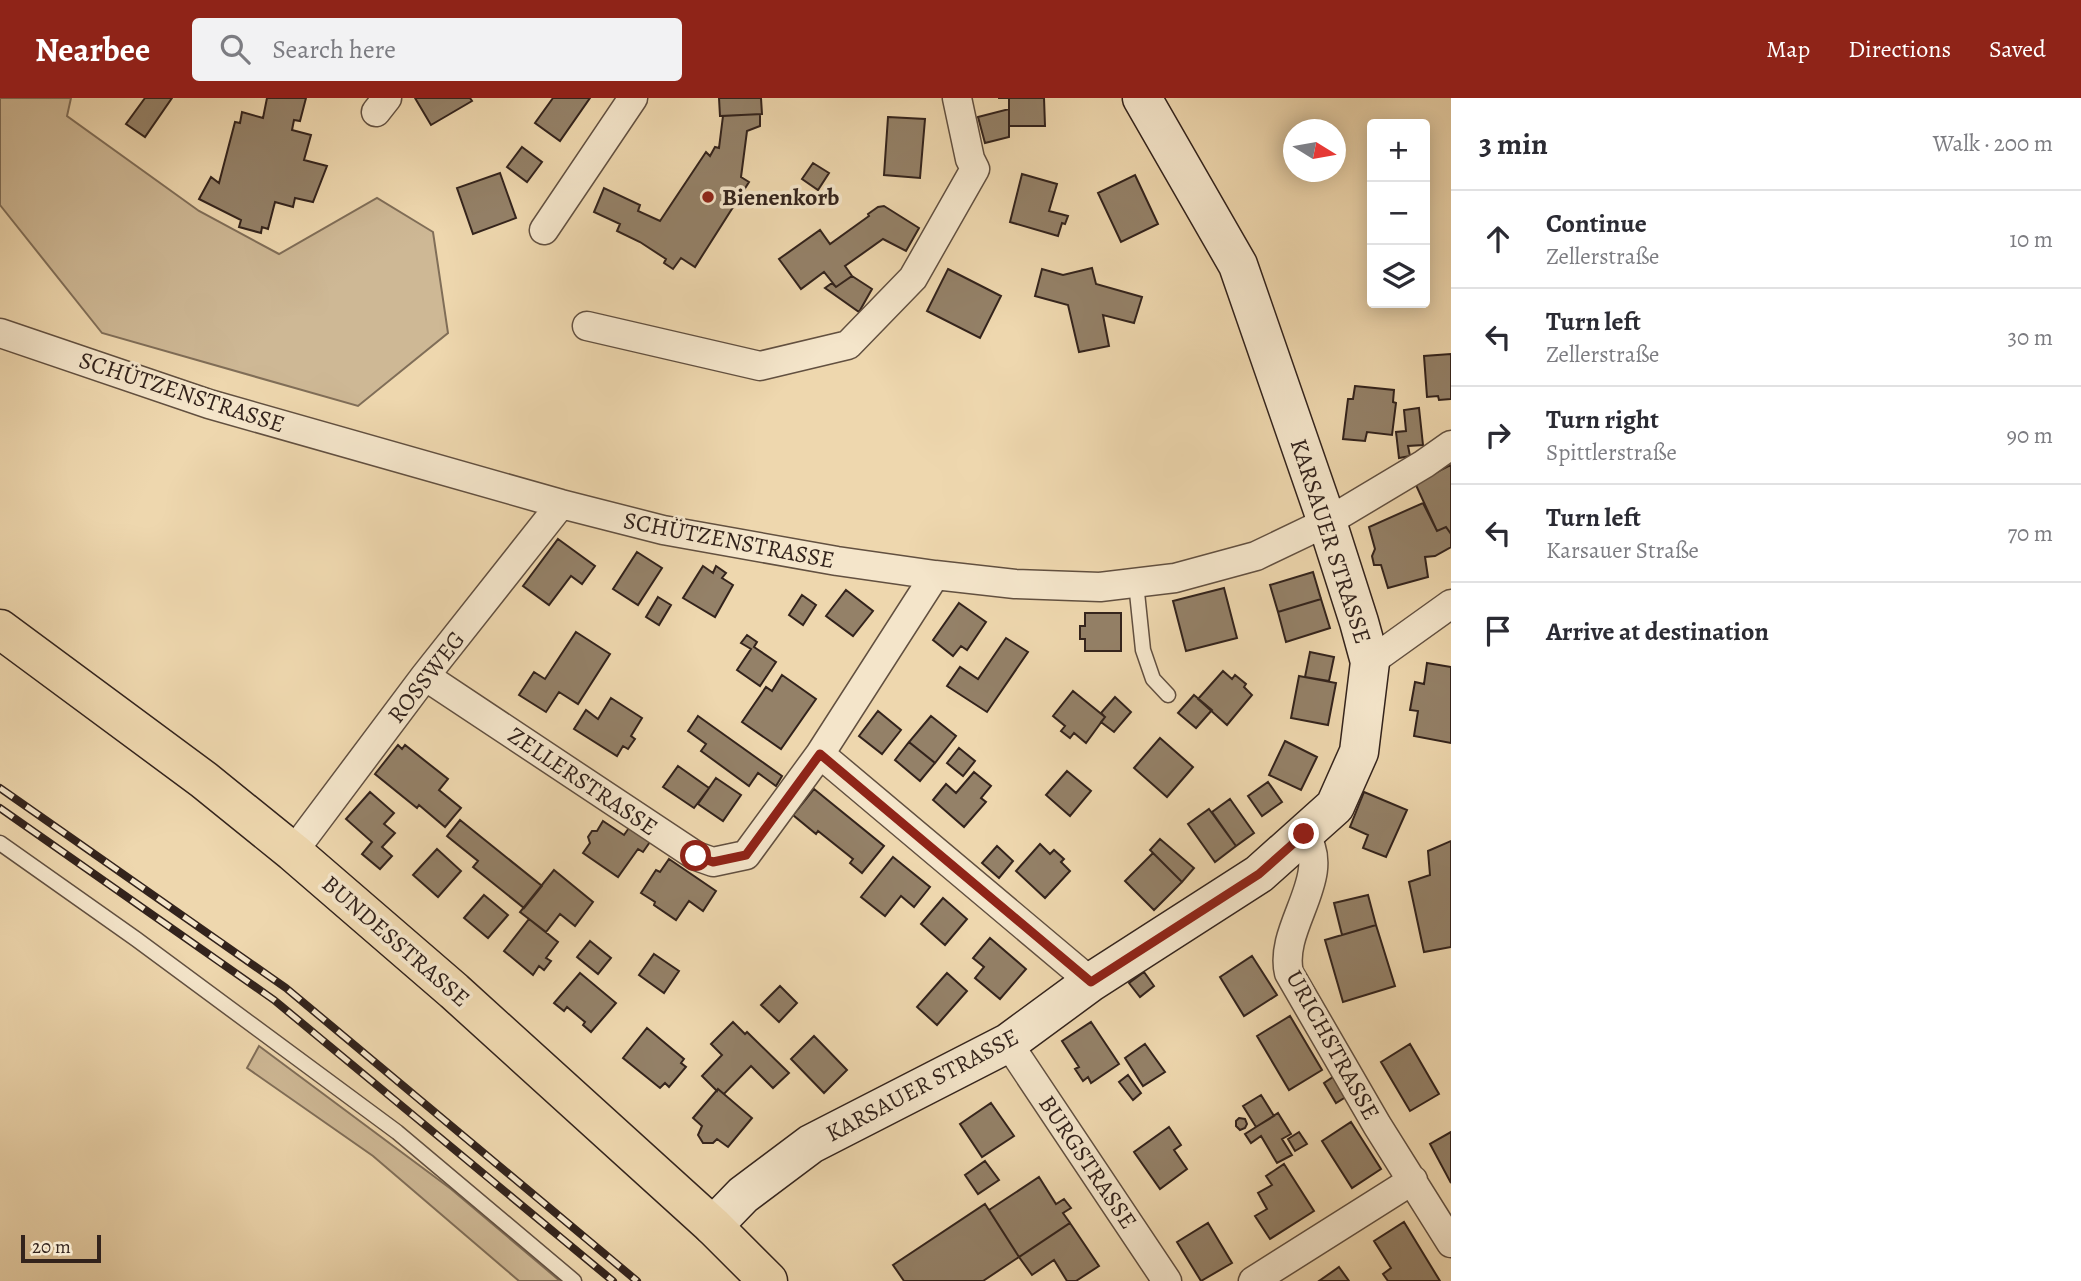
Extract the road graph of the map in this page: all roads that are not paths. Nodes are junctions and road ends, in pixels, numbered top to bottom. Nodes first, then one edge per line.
1 (633, 98) edge
2 (957, 98) edge
3 (1142, 98) edge
4 (544, 230) dead end
5 (587, 326) dead end
6 (0, 332) edge
7 (1451, 445) edge
8 (561, 504) junction
9 (1327, 522) junction
10 (935, 575) junction
11 (1136, 583) junction
12 (1451, 604) edge
13 (0, 629) edge
14 (1370, 662) junction
15 (425, 676) junction
16 (1168, 695) dead end
17 (820, 754) junction
18 (1304, 834) junction
19 (0, 843) edge
20 (293, 852) junction
21 (1091, 982) junction
22 (1008, 1043) junction
23 (1413, 1180) junction
24 (713, 1226) junction
25 (1451, 1243) edge
26 (575, 1281) edge
27 (768, 1281) edge
28 (1167, 1281) edge
29 (1253, 1281) edge

1 - 4 street
2 - 5 street
3 - 9 street, KARSAUER STRASSE
6 - 8 street, SCHÜTZENSTRASSE
7 - 9 street, SCHÜTZENSTRASSE
8 - 10 street, SCHÜTZENSTRASSE
8 - 15 street, ROSSWEG
9 - 11 street, SCHÜTZENSTRASSE
9 - 14 street, KARSAUER STRASSE
10 - 11 street, SCHÜTZENSTRASSE
10 - 17 street, ZELLERSTRASSE
11 - 16 lane
12 - 14 street
13 - 20 main road, BUNDESSTRASSE
14 - 18 street, KARSAUER STRASSE
15 - 17 street, ZELLERSTRASSE
15 - 20 street, ROSSWEG
17 - 21 street
18 - 21 street, KARSAUER STRASSE
18 - 23 street, URICHSTRASSE
19 - 26 lane
20 - 24 main road, BUNDESSTRASSE
21 - 22 street, KARSAUER STRASSE
22 - 24 street, KARSAUER STRASSE
22 - 28 street, BURGSTRASSE
23 - 25 street, URICHSTRASSE
23 - 29 street
24 - 27 main road, BUNDESSTRASSE

